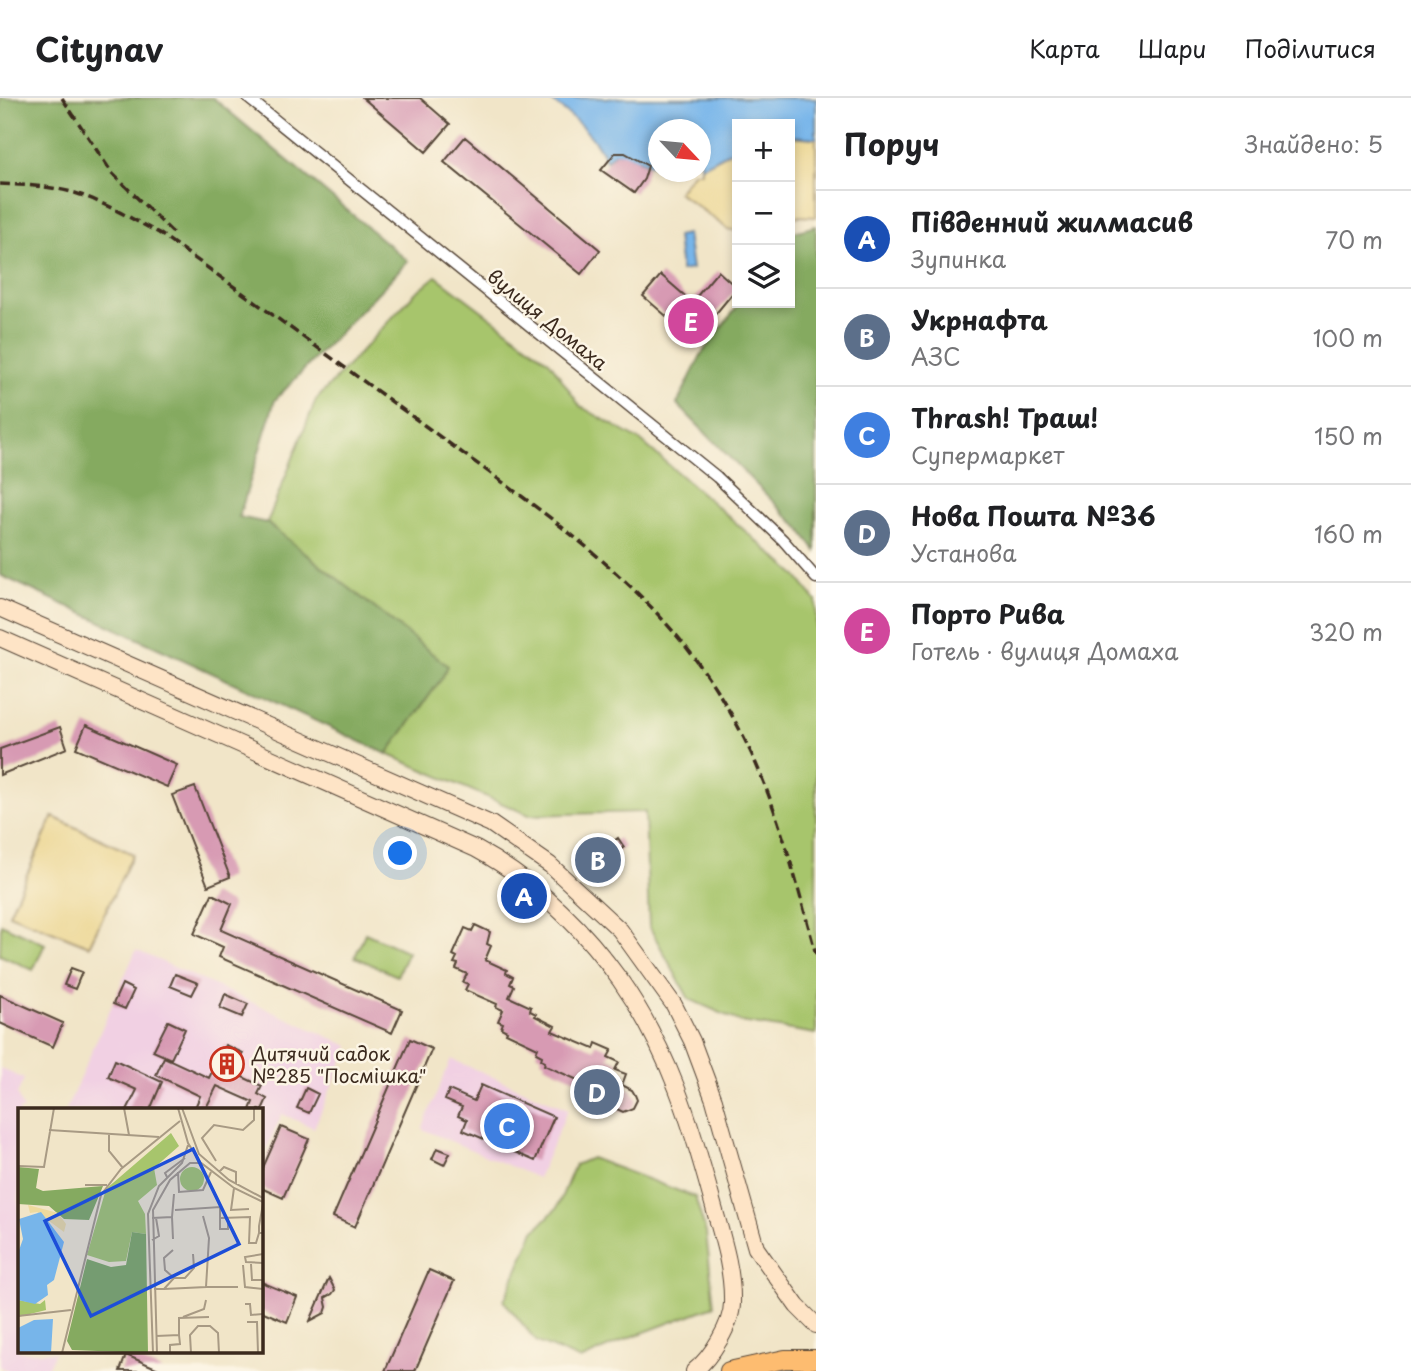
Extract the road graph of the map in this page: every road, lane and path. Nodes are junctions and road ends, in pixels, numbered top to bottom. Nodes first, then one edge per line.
1 (248, 98) edge
2 (816, 578) edge
3 (0, 608) edge
4 (0, 638) edge
5 (816, 1325) edge
6 (816, 1359) edge
7 (694, 1371) edge
8 (729, 1371) edge

1 - 2 street, вулиця Домаха
3 - 5 street
4 - 7 street
6 - 8 main road

